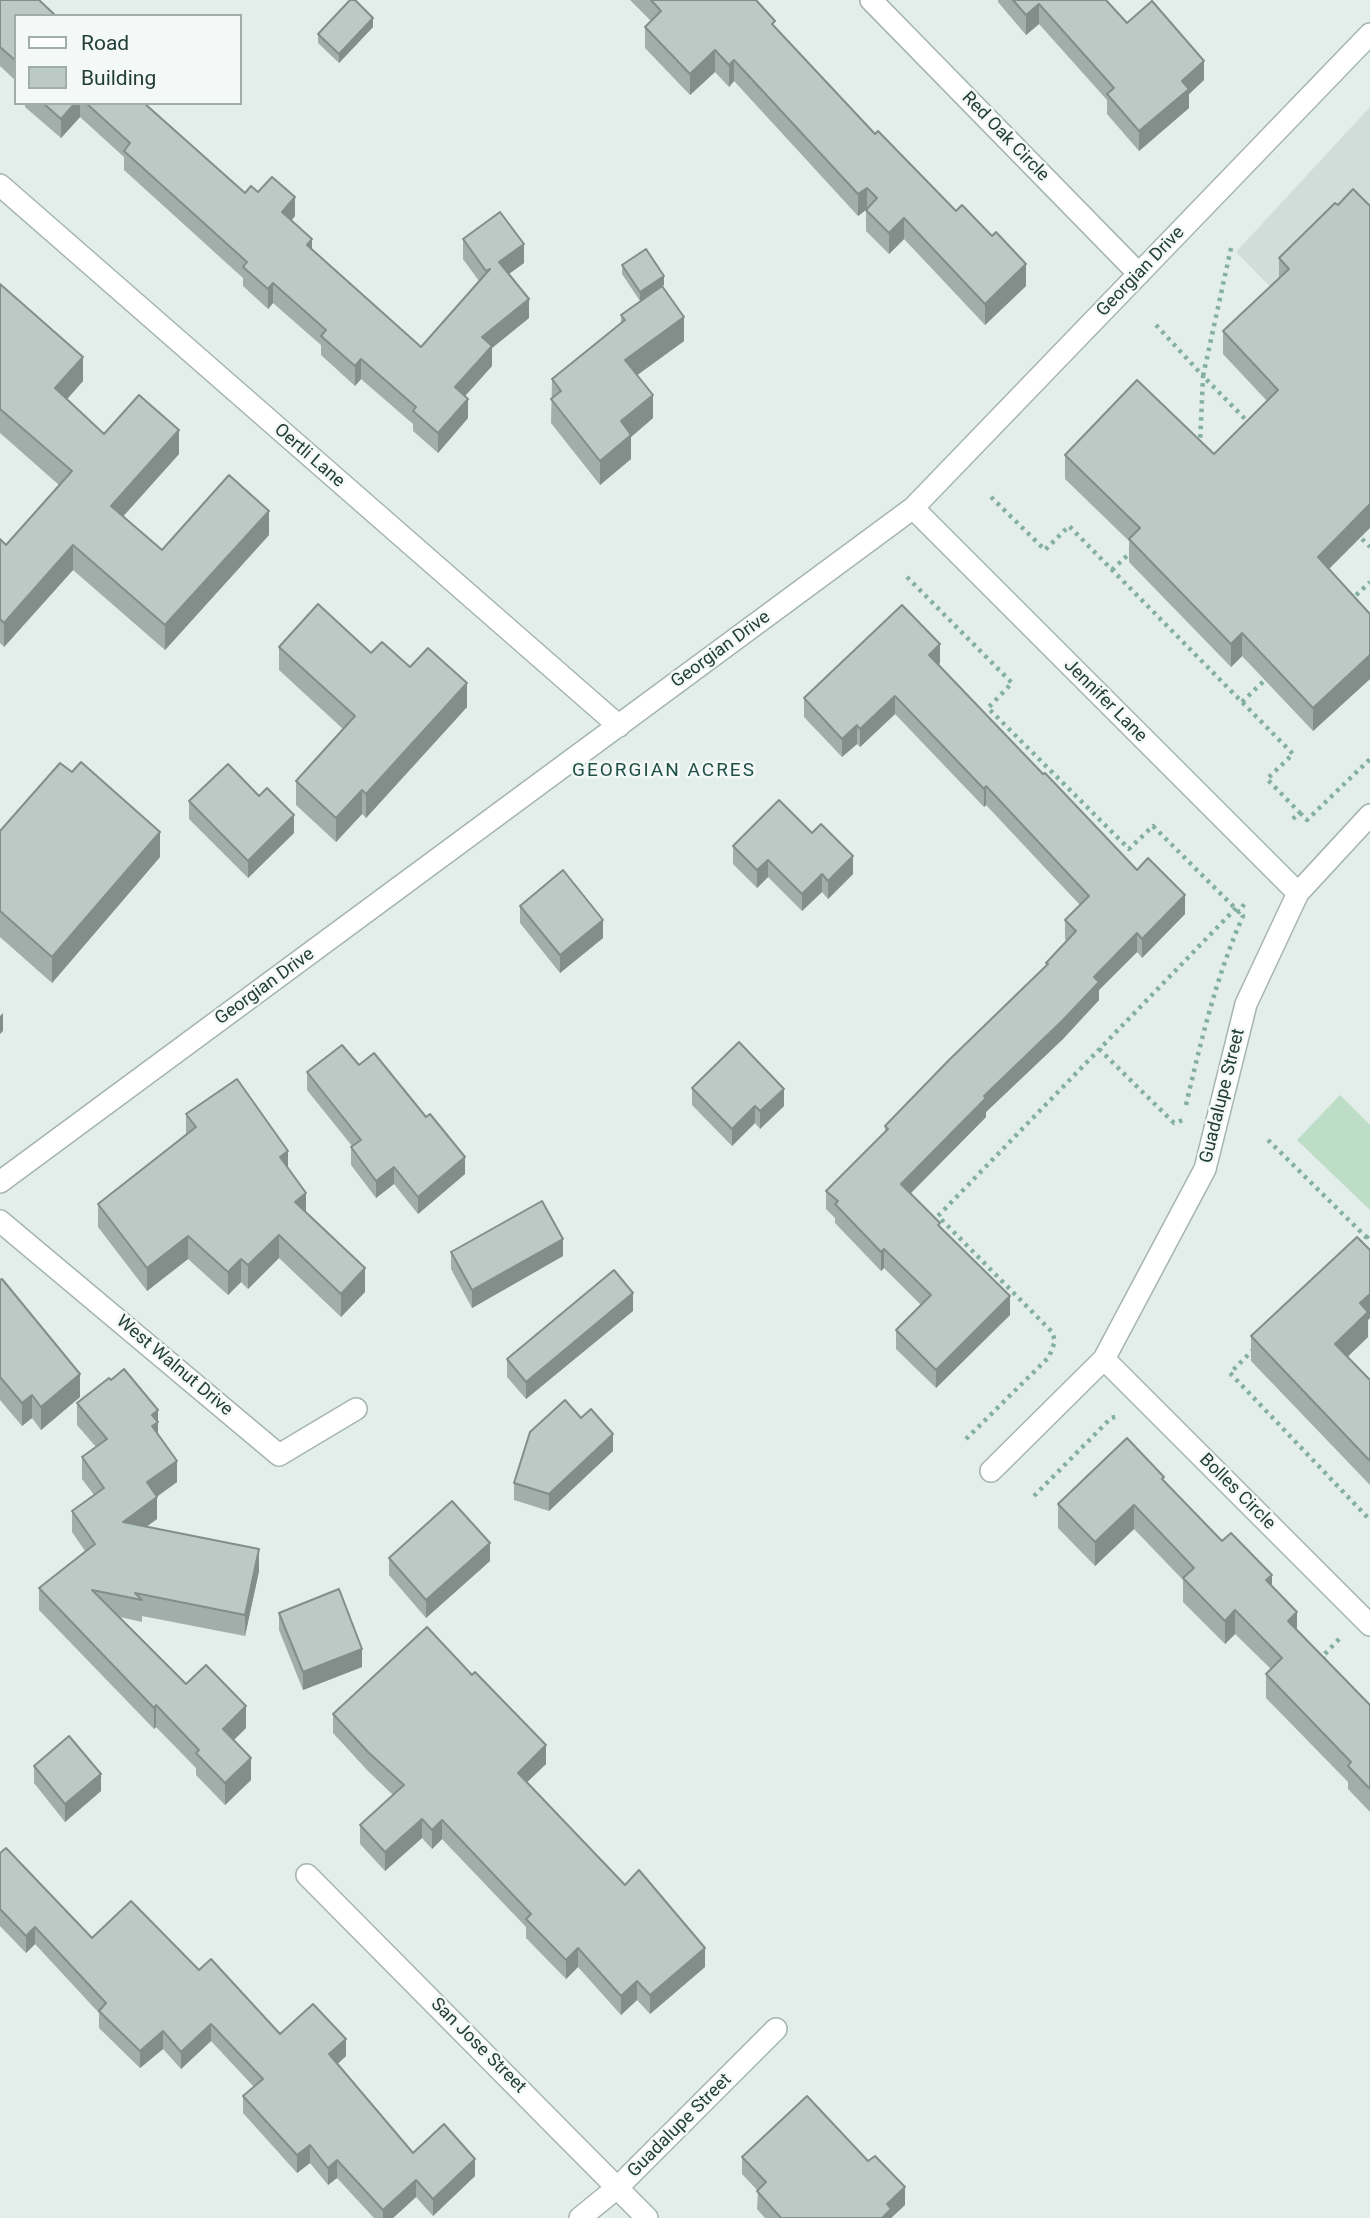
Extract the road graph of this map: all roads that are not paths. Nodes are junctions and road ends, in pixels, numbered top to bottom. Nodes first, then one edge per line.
1 (871, 0) edge
2 (1370, 34) edge
3 (0, 185) edge
4 (1139, 274) junction
5 (913, 509) junction
6 (619, 726) junction
7 (1370, 816) edge
8 (1298, 893) junction
9 (0, 1182) edge
10 (0, 1221) edge
11 (1104, 1359) junction
12 (356, 1409) dead end
13 (991, 1471) dead end
14 (1370, 1625) edge
15 (307, 1875) dead end
16 (776, 2029) dead end
17 (618, 2187) junction
18 (580, 2218) edge
19 (648, 2218) edge

1 - 4 street, Red Oak Circle
2 - 4 street, Georgian Drive
3 - 6 street, Oertli Lane
4 - 5 street, Georgian Drive
5 - 6 street, Georgian Drive
5 - 8 street, Jennifer Lane
6 - 9 street, Georgian Drive
7 - 8 street, Guadalupe Street
8 - 11 street, Guadalupe Street
10 - 12 street, West Walnut Drive
11 - 13 street, Guadalupe Street
11 - 14 street, Bolles Circle
15 - 17 street, San Jose Street
16 - 17 street, Guadalupe Street
17 - 18 street, Guadalupe Street
17 - 19 street, San Jose Street

